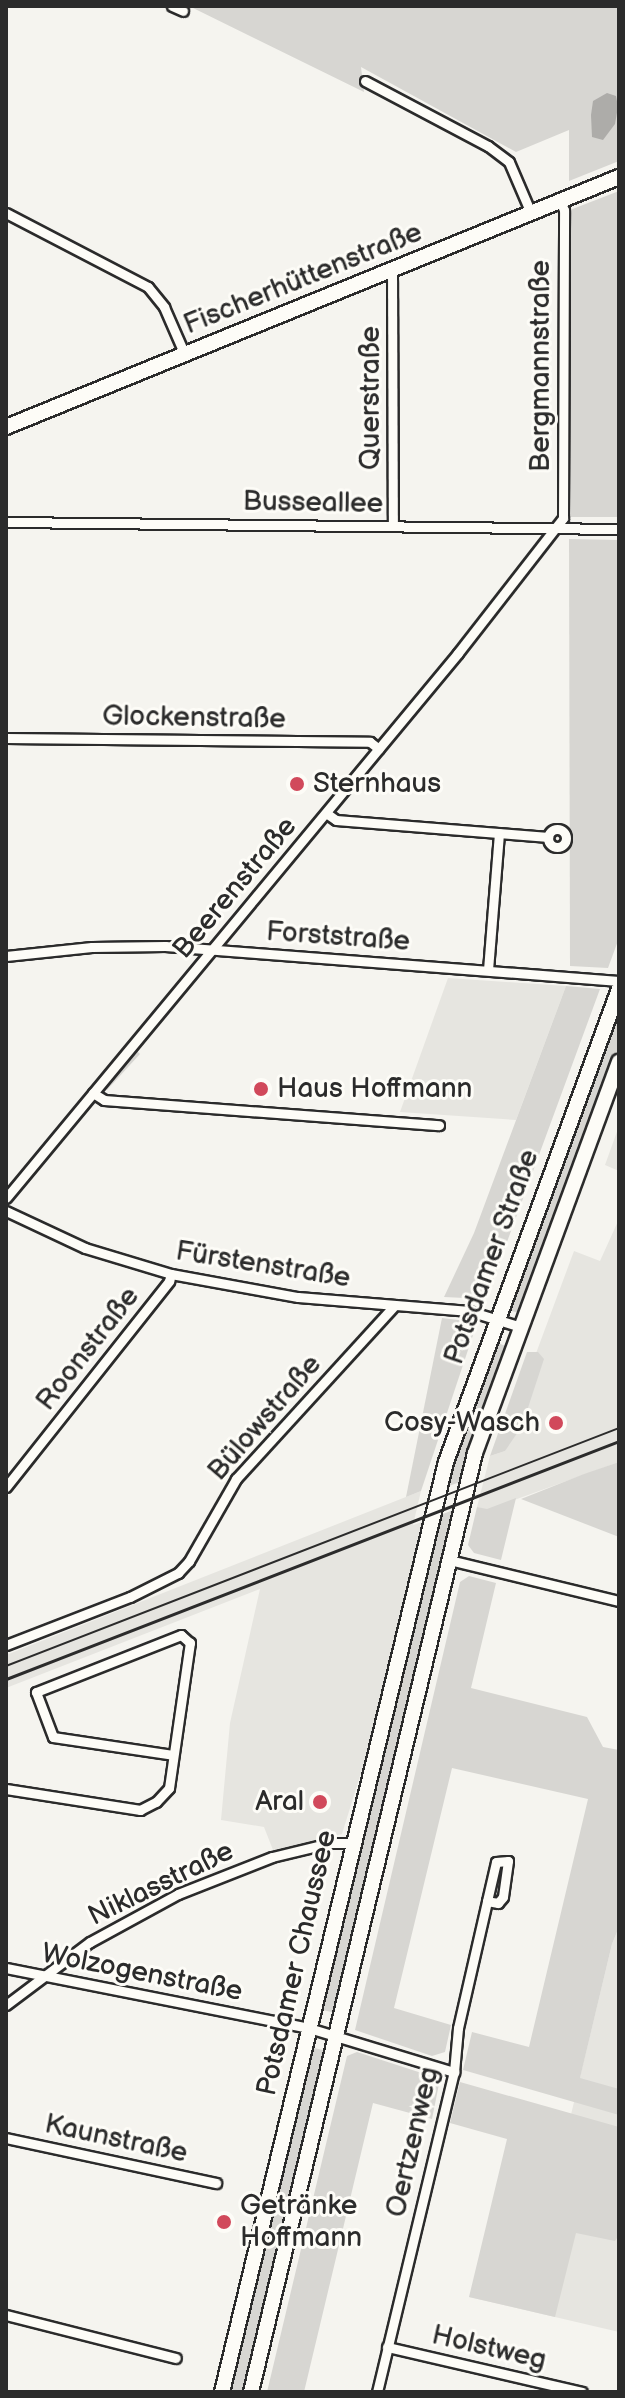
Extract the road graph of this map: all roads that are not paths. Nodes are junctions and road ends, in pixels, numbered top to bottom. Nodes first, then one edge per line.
1 (172, 6) edge
2 (183, 11) dead end
3 (365, 81) dead end
4 (619, 177) edge
5 (560, 201) junction
6 (6, 213) edge
7 (531, 213) junction
8 (392, 270) junction
9 (185, 355) junction
10 (6, 427) edge
11 (6, 522) edge
12 (393, 526) junction
13 (554, 528) junction
14 (619, 529) edge
15 (6, 738) edge
16 (379, 749) junction
17 (326, 813) junction
18 (499, 833) junction
19 (548, 837) dead end
20 (212, 950) junction
21 (6, 956) edge
22 (488, 970) junction
23 (619, 981) edge
24 (619, 989) edge
25 (619, 1062) edge
26 (93, 1093) junction
27 (439, 1125) dead end
28 (6, 1198) edge
29 (6, 1211) edge
30 (171, 1274) junction
31 (394, 1306) junction
32 (497, 1318) junction
33 (521, 1327) junction
34 (6, 1487) edge
35 (423, 1547) joint
36 (449, 1560) junction
37 (619, 1601) edge
38 (6, 1645) edge
39 (173, 1755) junction
40 (6, 1789) edge
41 (353, 1843) junction
42 (487, 1901) dead end
43 (6, 1968) edge
44 (41, 1976) junction
45 (6, 2005) edge
46 (309, 2028) junction
47 (336, 2037) junction
48 (454, 2072) junction
49 (6, 2138) edge
50 (216, 2183) dead end
51 (6, 2315) edge
52 (387, 2347) junction
53 (176, 2358) dead end
54 (222, 2392) edge
55 (251, 2392) edge
56 (377, 2392) edge
57 (582, 2392) edge

1 - 2 street
3 - 7 street
4 - 5 main road, Fischerhüttenstraße
5 - 7 main road, Fischerhüttenstraße
5 - 13 street, Bergmannstraße
6 - 9 street
7 - 8 main road, Fischerhüttenstraße
8 - 9 main road, Fischerhüttenstraße
8 - 12 street, Querstraße
9 - 10 main road, Fischerhüttenstraße
11 - 12 street, Busseallee
12 - 13 street, Busseallee
13 - 14 street, Busseallee
13 - 16 street, Beerenstraße
15 - 16 street, Glockenstraße
16 - 17 street, Beerenstraße
17 - 18 street
17 - 20 street, Beerenstraße
18 - 19 street
18 - 22 street
20 - 21 street, Forststraße
20 - 22 street, Forststraße
20 - 26 street, Beerenstraße
22 - 23 street, Forststraße
24 - 32 main road, Potsdamer Straße
25 - 33 main road, Potsdamer Straße
26 - 27 street
26 - 28 street, Beerenstraße
29 - 30 street, Fürstenstraße
30 - 31 street, Fürstenstraße
30 - 34 street, Roonstraße
31 - 32 street, Fürstenstraße
31 - 38 street, Bülowstraße
32 - 33 street, Fürstenstraße
32 - 35 main road, Potsdamer Straße
33 - 36 main road, Potsdamer Straße
35 - 41 main road, Potsdamer Chaussee
36 - 37 street
36 - 47 main road, Potsdamer Chaussee
39 - 39 street
39 - 40 street
41 - 44 street, Niklasstraße
41 - 46 main road, Potsdamer Chaussee
42 - 48 street, Oertzenweg
43 - 44 street, Wolzogenstraße
44 - 45 street, Niklasstraße
44 - 46 street, Wolzogenstraße
46 - 47 street, Wolzogenstraße
46 - 54 main road, Potsdamer Chaussee
47 - 48 street, Wolzogenstraße
47 - 55 main road, Potsdamer Chaussee
48 - 52 street, Oertzenweg
49 - 50 street, Kaunstraße
51 - 53 street
52 - 56 street, Oertzenweg
52 - 57 street, Holstweg

